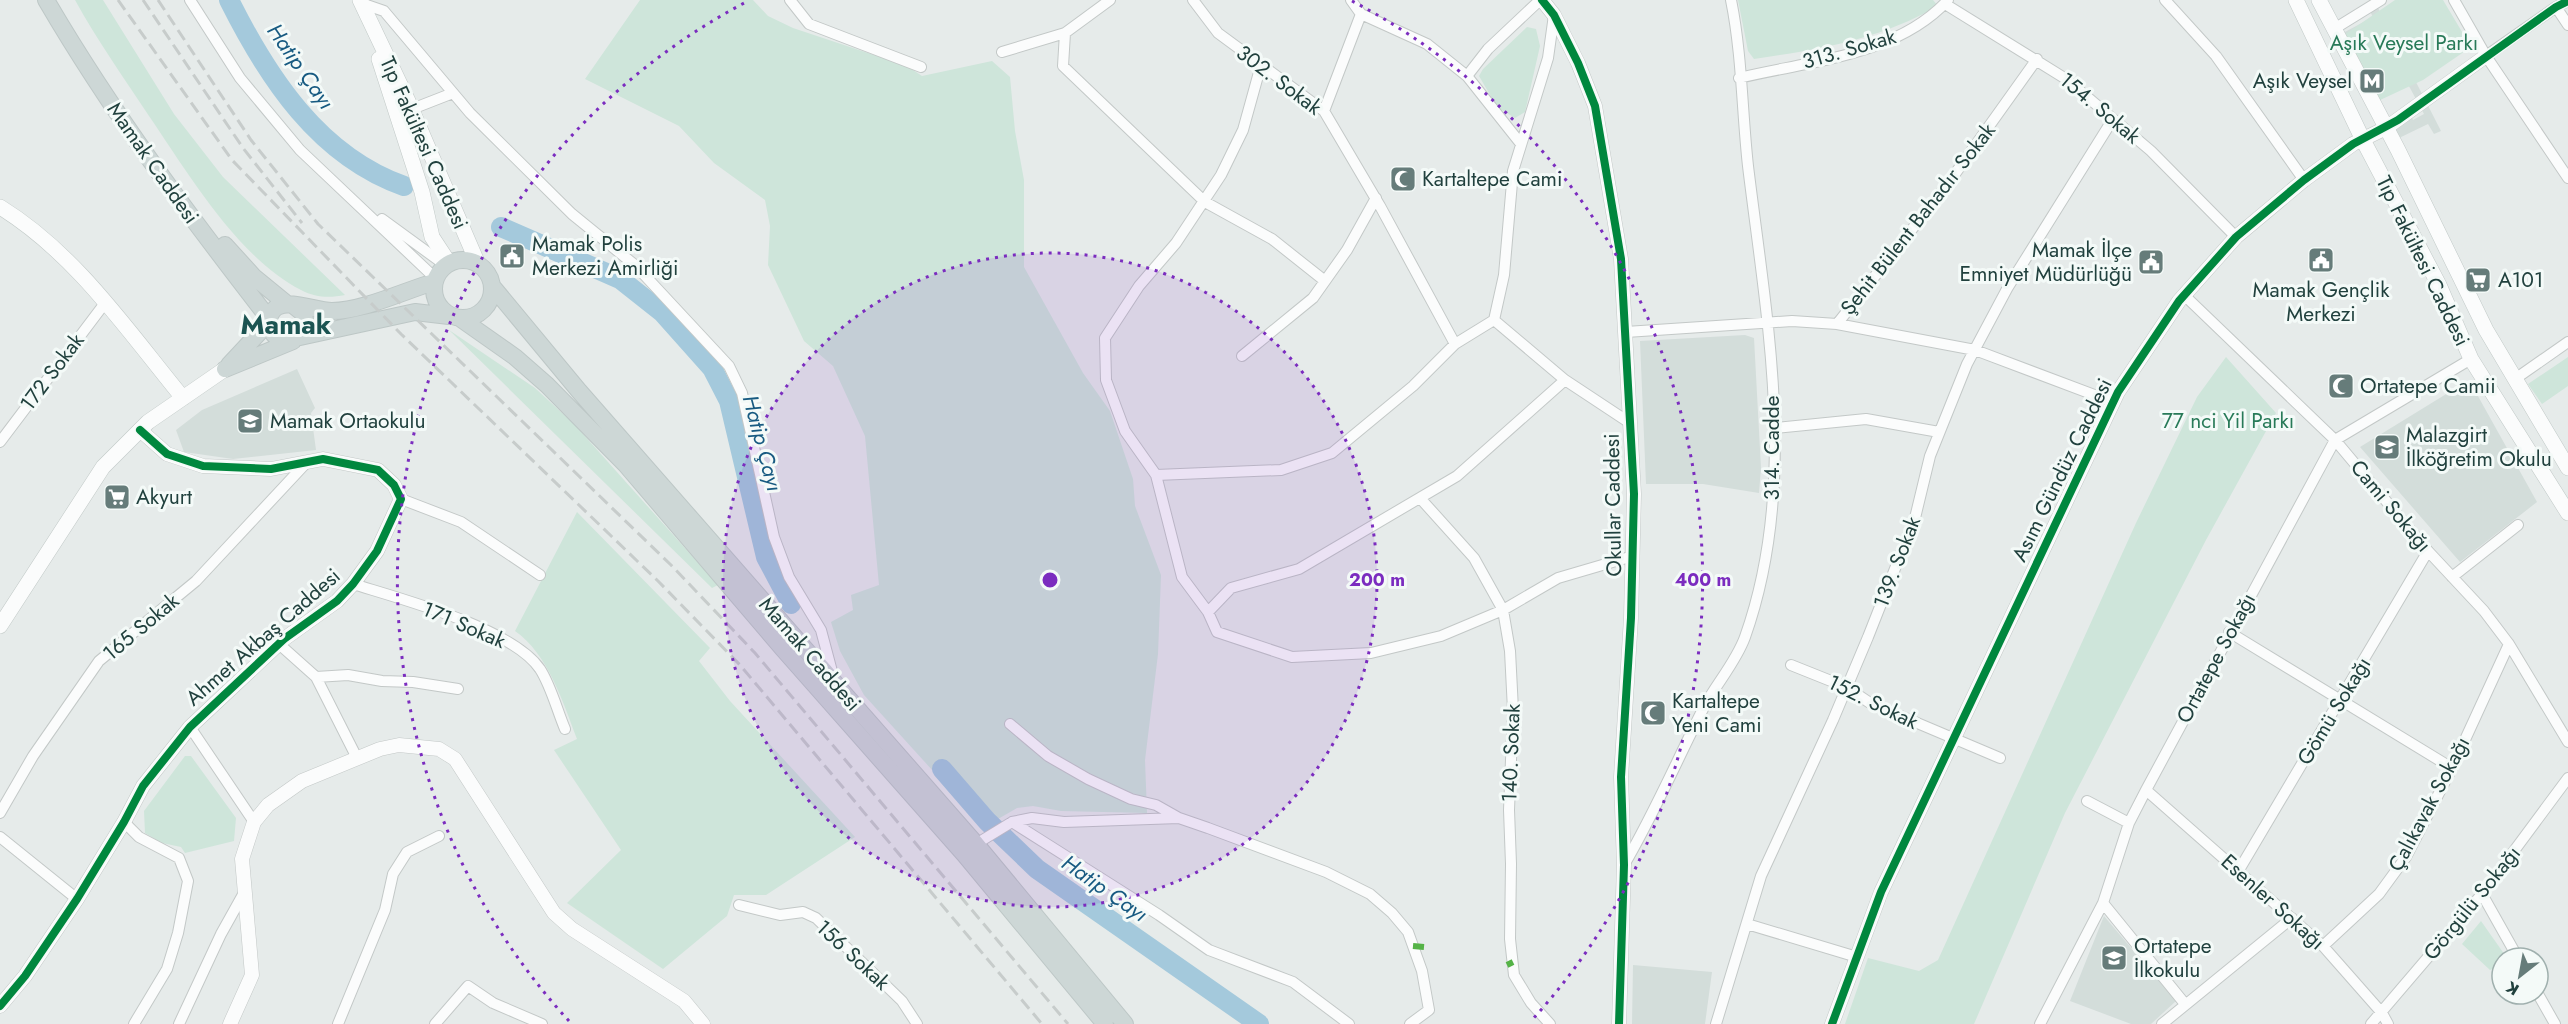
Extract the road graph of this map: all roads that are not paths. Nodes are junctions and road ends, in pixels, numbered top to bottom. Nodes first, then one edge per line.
1 (46, 0) edge
2 (58, 0) edge
3 (190, 0) edge
4 (790, 0) edge
5 (1110, 0) edge
6 (1193, 0) edge
7 (1351, 0) edge
8 (1541, 0) edge
9 (1731, 0) edge
10 (2165, 0) edge
11 (2296, 0) edge
12 (2319, 0) edge
13 (2381, 0) edge
14 (2454, 0) edge
15 (2568, 1) edge
16 (360, 2) edge
17 (1947, 2) edge
18 (2556, 7) junction
19 (1361, 14) junction
20 (1554, 15) junction
21 (368, 21) junction
22 (2568, 25) edge
23 (2334, 29) junction
24 (1065, 33) junction
25 (1002, 52) dead end
26 (2486, 56) junction
27 (2037, 59) junction
28 (1261, 65) junction
29 (921, 67) dead end
30 (1467, 76) junction
31 (1739, 78) junction
32 (453, 93) junction
33 (412, 109) junction
34 (1324, 111) junction
35 (2113, 119) junction
36 (2386, 128) junction
37 (2363, 140) junction
38 (1521, 144) junction
39 (2565, 165) edge
40 (2568, 178) edge
41 (2304, 180) junction
42 (351, 196) junction
43 (1376, 198) junction
44 (1205, 202) junction
45 (0, 207) edge
46 (2236, 237) junction
47 (478, 264) junction
48 (441, 272) junction
49 (1325, 281) junction
50 (492, 286) junction
51 (2184, 295) junction
52 (105, 303) junction
53 (291, 305) junction
54 (456, 318) junction
55 (1494, 320) junction
56 (269, 321) junction
57 (1767, 322) junction
58 (1837, 324) junction
59 (1626, 332) junction
60 (297, 339) junction
61 (2568, 342) edge
62 (1455, 344) junction
63 (1975, 350) junction
64 (1242, 356) dead end
65 (2471, 359) junction
66 (225, 369) junction
67 (2515, 379) junction
68 (1565, 380) junction
69 (183, 398) junction
70 (2113, 402) junction
71 (1630, 423) junction
72 (1776, 428) junction
73 (141, 430) junction
74 (1939, 432) junction
75 (2335, 440) junction
76 (0, 442) edge
77 (307, 462) junction
78 (2568, 468) edge
79 (1156, 475) junction
80 (1420, 498) junction
81 (400, 499) junction
82 (2568, 513) edge
83 (2518, 525) dead end
84 (2428, 551) junction
85 (1633, 556) junction
86 (540, 576) dead end
87 (2452, 577) junction
88 (353, 584) junction
89 (1503, 610) junction
90 (1208, 612) junction
91 (0, 626) edge
92 (2229, 632) junction
93 (279, 644) junction
94 (2509, 644) junction
95 (1791, 665) dead end
96 (316, 676) junction
97 (835, 682) junction
98 (1846, 687) junction
99 (458, 689) dead end
100 (2340, 702) junction
101 (1010, 724) dead end
102 (190, 727) junction
103 (565, 729) dead end
104 (1956, 738) junction
105 (2568, 742) edge
106 (357, 758) junction
107 (2000, 758) dead end
108 (2452, 768) junction
109 (2568, 778) edge
110 (2146, 790) junction
111 (2087, 801) dead end
112 (0, 813) edge
113 (1179, 818) junction
114 (124, 822) junction
115 (254, 822) junction
116 (2129, 823) junction
117 (1009, 824) junction
118 (439, 836) dead end
119 (0, 837) edge
120 (976, 844) junction
121 (1624, 865) junction
122 (2239, 870) junction
123 (245, 891) junction
124 (2482, 894) junction
125 (77, 899) junction
126 (2103, 903) junction
127 (739, 905) dead end
128 (2292, 918) junction
129 (1747, 924) junction
130 (2323, 946) junction
131 (2511, 946) edge
132 (1857, 957) junction
133 (2185, 1004) junction
134 (0, 1006) edge
135 (2545, 1006) edge
136 (2382, 1013) junction
137 (134, 1024) edge
138 (179, 1024) edge
139 (230, 1024) edge
140 (338, 1024) edge
141 (435, 1024) edge
142 (542, 1024) edge
143 (703, 1024) edge
144 (917, 1024) edge
145 (1105, 1024) edge
146 (1125, 1024) edge
147 (1349, 1024) edge
148 (1410, 1024) edge
149 (1550, 1024) edge
150 (1619, 1024) edge
151 (1716, 1024) edge
152 (1832, 1024) edge
153 (2040, 1024) edge
154 (2162, 1024) edge
155 (2371, 1024) edge
156 (2388, 1024) edge
157 (2555, 1024) edge

1 - 56 main road, Mamak Caddesi
2 - 53 main road, Mamak Caddesi
3 - 42 street
4 - 29 street
5 - 24 street
6 - 28 street, 302. Sokak
7 - 19 street
8 - 20 street, Okullar Caddesi
8 - 30 street
9 - 31 street, 314. Cadde
10 - 41 street
11 - 37 main road, Tıp Fakültesi Caddesi
12 - 23 main road
13 - 23 street
14 - 26 street
15 - 18 street
16 - 21 main road, Tıp Fakültesi Caddesi
16 - 32 street
17 - 27 street, 154. Sokak
17 - 31 street, 313. Sokak
18 - 22 street
18 - 26 street
19 - 30 street
19 - 34 street
20 - 38 street
20 - 59 street, Okullar Caddesi
21 - 33 main road, Tıp Fakültesi Caddesi
21 - 48 main road, Tıp Fakültesi Caddesi
23 - 36 main road
24 - 25 street
24 - 44 street
26 - 36 street, Asım Gündüz Caddesi
26 - 39 street
27 - 35 street, 154. Sokak
27 - 58 street, Şehit Bülent Bahadır Sokak
28 - 34 street, 302. Sokak
28 - 44 street
30 - 38 street
31 - 57 street, 314. Cadde
32 - 33 street
32 - 97 street
33 - 47 main road, Tıp Fakültesi Caddesi
34 - 43 street, 302. Sokak
35 - 46 street, 154. Sokak
35 - 63 street, 139. Sokak
36 - 37 street, Asım Gündüz Caddesi
36 - 67 main road
37 - 41 street, Asım Gündüz Caddesi
37 - 65 main road, Tıp Fakültesi Caddesi
38 - 55 street
39 - 40 street
41 - 46 street, Asım Gündüz Caddesi
42 - 48 street
42 - 48 street
43 - 49 street
43 - 62 street, 302. Sokak
44 - 49 street
44 - 79 street
45 - 52 main road
46 - 51 street, Asım Gündüz Caddesi
47 - 48 main road
47 - 50 main road
48 - 53 main road
48 - 54 main road
49 - 64 street
50 - 54 main road
50 - 97 main road, Mamak Caddesi
51 - 70 street, Asım Gündüz Caddesi
51 - 75 street, Cami Sokağı
52 - 69 main road
52 - 76 street, 172 Sokak
53 - 56 main road
53 - 60 main road
54 - 60 main road, Mamak Caddesi
54 - 145 main road, Mamak Caddesi
55 - 62 street
55 - 68 street
56 - 60 main road
56 - 66 main road
57 - 58 street, Şehit Bülent Bahadır Sokak
57 - 59 street, Şehit Bülent Bahadır Sokak
57 - 72 street, 314. Cadde
58 - 63 street
59 - 71 street, Okullar Caddesi
60 - 66 main road, Mamak Caddesi
61 - 67 street
62 - 79 street
63 - 70 street
63 - 74 street, 139. Sokak
65 - 75 street
65 - 82 main road, Tıp Fakültesi Caddesi
66 - 69 main road
67 - 78 main road
68 - 71 street
68 - 80 street
69 - 73 main road
70 - 104 street, Asım Gündüz Caddesi
71 - 85 street, Okullar Caddesi
72 - 74 street
72 - 121 street, 314. Cadde
73 - 77 street
73 - 91 main road
74 - 98 street, 139. Sokak
75 - 84 street, Cami Sokağı
75 - 92 street, Ortatepe Sokağı
77 - 81 street
77 - 112 street, 165 Sokak
79 - 90 street
80 - 89 street, 140. Sokak
80 - 90 street
81 - 86 street
81 - 88 street, Ahmet Akbaş Caddesi
83 - 87 street
84 - 87 street, Cami Sokağı
84 - 100 street, Gömü Sokağı
85 - 89 street
85 - 121 street, Okullar Caddesi
87 - 94 street, Cami Sokağı
88 - 93 street, Ahmet Akbaş Caddesi
88 - 103 street, 171 Sokak
89 - 90 street
89 - 149 street, 140. Sokak
92 - 100 street
92 - 110 street, Ortatepe Sokağı
93 - 96 street
93 - 102 street, Ahmet Akbaş Caddesi
94 - 105 street, Cami Sokağı
94 - 108 street, Çalıkavak Sokağı
95 - 98 street, 152. Sokak
96 - 99 street
96 - 106 street
97 - 120 main road, Mamak Caddesi
98 - 104 street, 152. Sokak
98 - 129 street, 139. Sokak
100 - 108 street
100 - 122 street, Gömü Sokağı
101 - 113 street
102 - 114 street, Ahmet Akbaş Caddesi
102 - 115 street
104 - 107 street, 152. Sokak
104 - 132 street, Asım Gündüz Caddesi
106 - 115 street
106 - 143 street
108 - 130 street, Çalıkavak Sokağı
109 - 124 street, Görgülü Sokağı
110 - 116 street, Ortatepe Sokağı
110 - 122 street, Esenler Sokağı
111 - 116 street
113 - 117 street
113 - 148 street
114 - 125 street, Ahmet Akbaş Caddesi
114 - 137 street
115 - 123 street
116 - 126 street, Ortatepe Sokağı
117 - 120 street
117 - 147 street
118 - 140 street
119 - 125 street
120 - 146 main road, Mamak Caddesi
121 - 150 street, Okullar Caddesi
122 - 128 street, Esenler Sokağı
123 - 138 street
123 - 139 street
124 - 131 street
124 - 136 street, Görgülü Sokağı
125 - 134 street, Ahmet Akbaş Caddesi
126 - 133 street
126 - 153 street, Ortatepe Sokağı
127 - 144 street, 156 Sokak
128 - 130 street, Esenler Sokağı
128 - 133 street
129 - 132 street
129 - 151 street, 139. Sokak
130 - 136 street, Esenler Sokağı
132 - 152 street, Asım Gündüz Caddesi
133 - 154 street
135 - 157 street
136 - 155 street, Görgülü Sokağı
136 - 156 street, Esenler Sokağı
141 - 142 street

